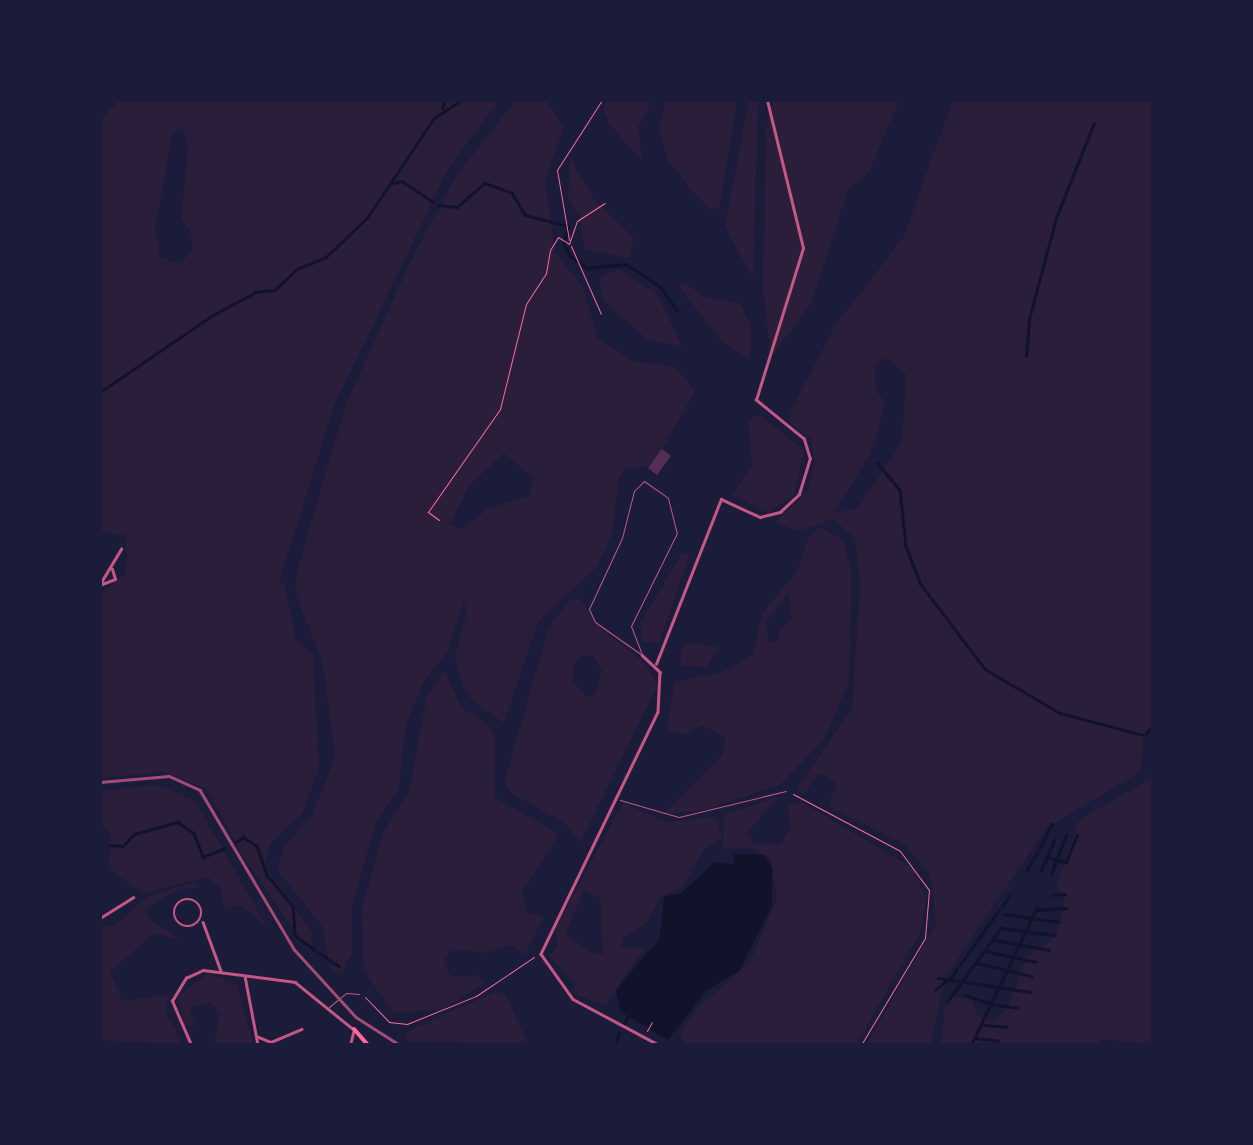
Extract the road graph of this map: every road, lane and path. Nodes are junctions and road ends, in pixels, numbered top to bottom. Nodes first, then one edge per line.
1 (602, 100) edge
2 (767, 100) edge
3 (606, 203) dead end
4 (570, 244) junction
5 (602, 314) dead end
6 (440, 520) dead end
7 (121, 549) dead end
8 (112, 569) junction
9 (100, 584) edge
10 (642, 655) junction
11 (656, 664) junction
12 (786, 791) joint
13 (617, 799) junction
14 (133, 897) dead end
15 (100, 918) edge
16 (203, 920) junction
17 (541, 954) junction
18 (221, 971) junction
19 (246, 975) junction
20 (358, 994) joint
21 (332, 1005) junction
22 (652, 1022) dead end
23 (300, 1029) dead end
24 (354, 1030) junction
25 (647, 1032) dead end
26 (256, 1036) junction
27 (191, 1045) edge
28 (258, 1045) edge
29 (350, 1045) edge
30 (368, 1045) edge
31 (659, 1045) edge
32 (861, 1045) edge

1 - 4 path
2 - 11 street
3 - 4 path
4 - 5 path
4 - 6 path
7 - 8 street
8 - 9 street
8 - 9 street
10 - 10 lane
10 - 11 street
11 - 13 street
12 - 13 lane
12 - 32 path
13 - 17 street
14 - 15 street
16 - 16 street
16 - 18 street
17 - 20 path
17 - 31 street
18 - 19 street
18 - 27 street
19 - 21 street
19 - 26 street
20 - 21 lane
21 - 24 street
22 - 25 path
23 - 26 street
24 - 29 street
24 - 30 main road
26 - 28 street

